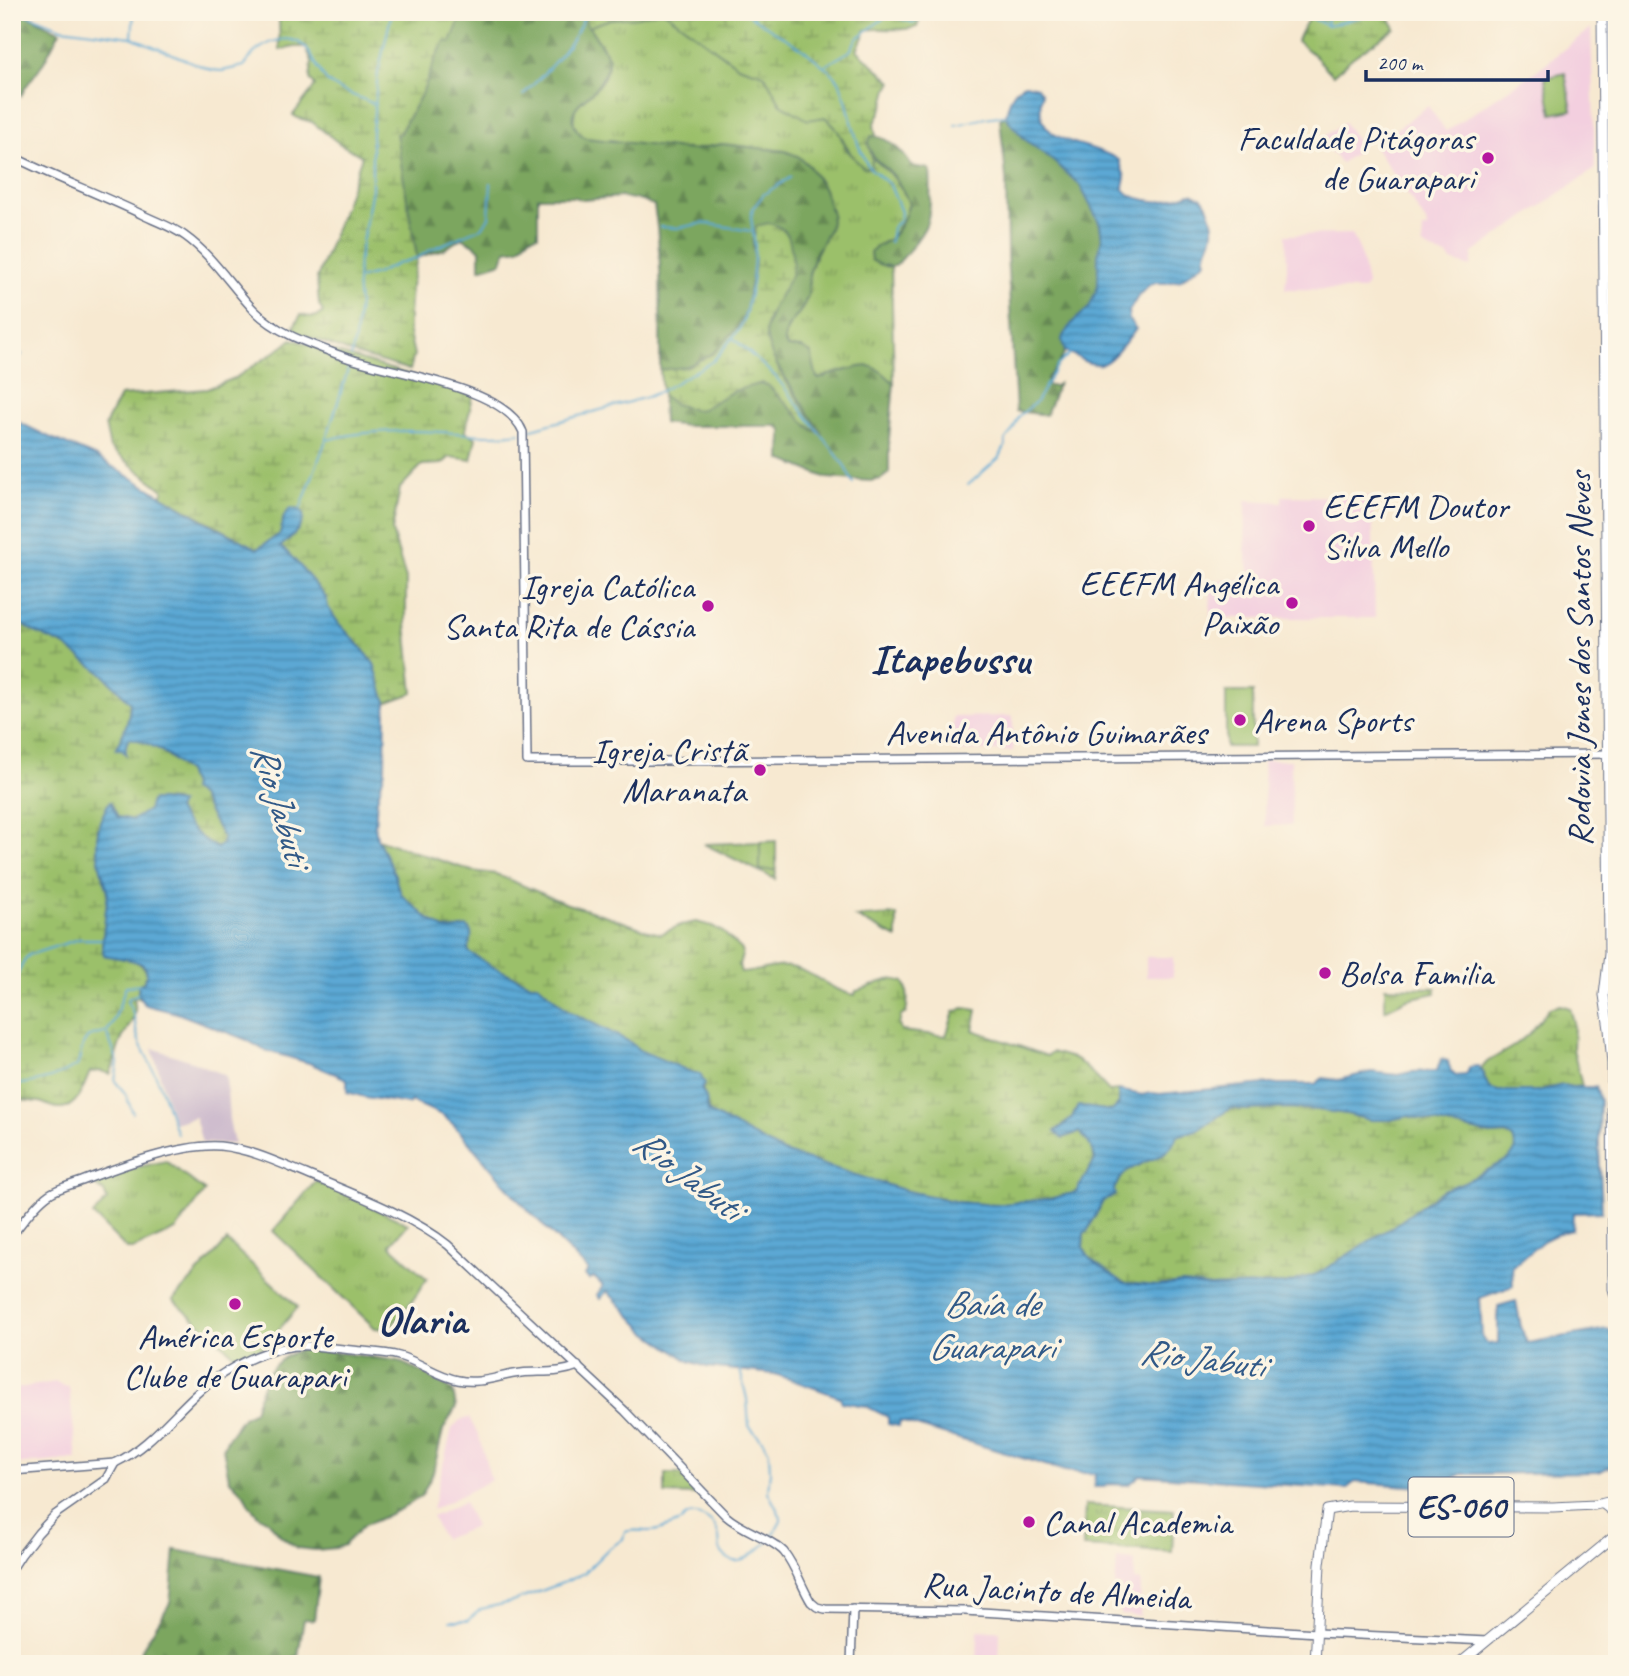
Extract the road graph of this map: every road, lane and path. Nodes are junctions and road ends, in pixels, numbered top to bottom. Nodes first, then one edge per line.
1 (1602, 12) edge
2 (1612, 12) edge
3 (12, 156) edge
4 (1608, 161) junction
5 (1612, 557) edge
6 (1612, 754) edge
7 (1612, 840) edge
8 (1617, 883) edge
9 (1617, 977) edge
10 (1605, 979) junction
11 (12, 1235) edge
12 (1617, 1303) edge
13 (578, 1366) junction
14 (115, 1463) junction
15 (12, 1471) edge
16 (1617, 1500) edge
17 (1603, 1504) junction
18 (1617, 1519) edge
19 (1617, 1534) edge
20 (12, 1570) edge
21 (853, 1609) junction
22 (1317, 1633) junction
23 (1488, 1641) junction
24 (851, 1664) edge
25 (1315, 1664) edge
26 (1459, 1664) edge

1 - 4 main road, Rodovia Jones dos Santos Neves
2 - 4 main road, Rodovia Jones dos Santos Neves
3 - 6 street, Avenida Antônio Guimarães
4 - 5 main road, Rodovia Jones dos Santos Neves
5 - 6 main road, Rodovia Jones dos Santos Neves
6 - 7 main road, Rodovia Jones dos Santos Neves
7 - 8 main road, Rodovia Jones dos Santos Neves
7 - 10 main road, Rodovia Jones dos Santos Neves
9 - 10 main road
10 - 12 main road, Rodovia Jones dos Santos Neves
11 - 13 street
13 - 14 street
13 - 21 street, Rua Jacinto de Almeida
14 - 15 street
14 - 20 street
16 - 17 main road, ES-060
17 - 18 main road
17 - 22 main road, ES-060
19 - 23 main road
21 - 22 street, Rua Jacinto de Almeida
21 - 24 street
22 - 23 street, Rua Jacinto de Almeida
22 - 25 main road, ES-060
23 - 26 main road

